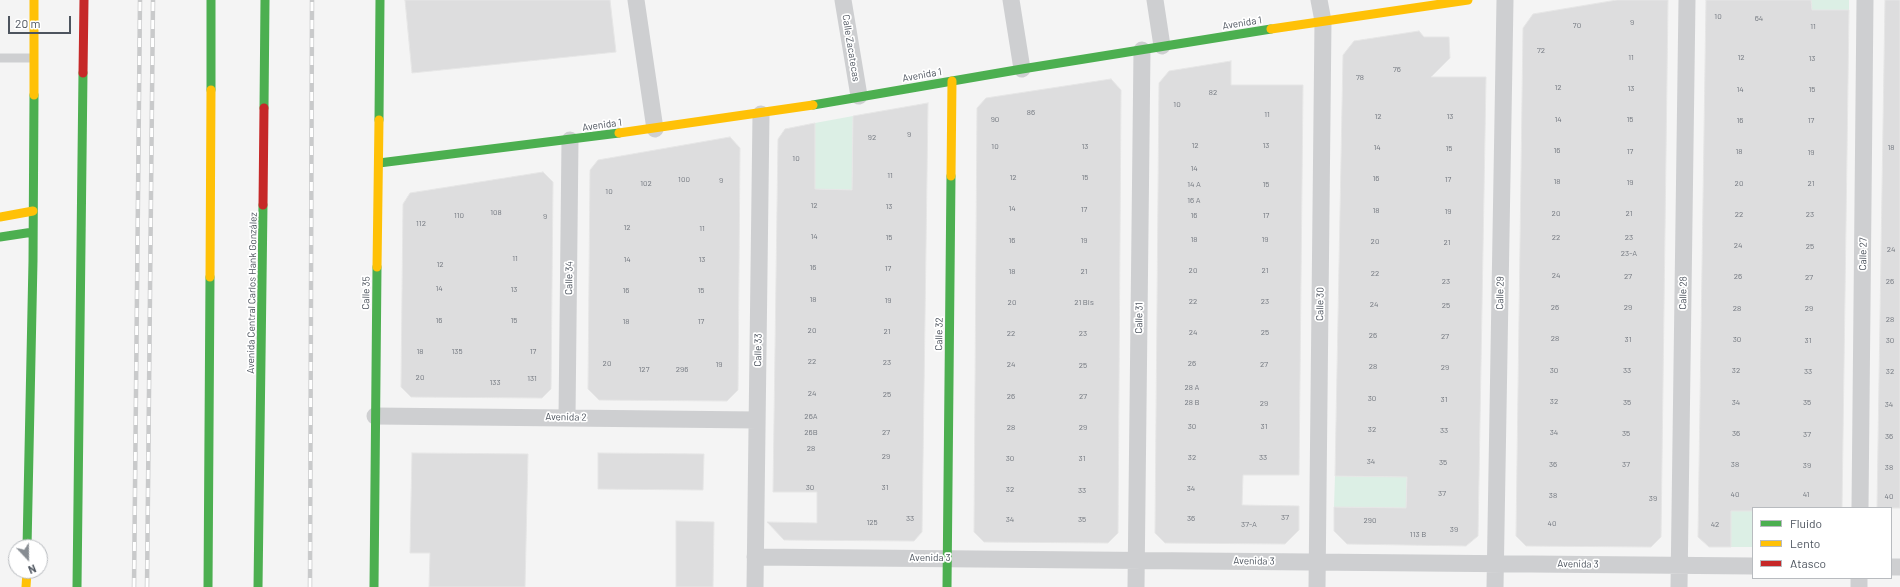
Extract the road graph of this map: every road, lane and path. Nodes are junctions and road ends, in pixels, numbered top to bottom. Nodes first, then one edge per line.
1 (34, 0) edge
2 (84, 0) edge
3 (211, 0) edge
4 (265, 0) edge
5 (380, 0) edge
6 (636, 0) edge
7 (843, 0) edge
8 (1011, 0) edge
9 (1155, 0) edge
10 (1319, 0) edge
11 (1468, 0) edge
12 (1505, 0) edge
13 (1687, 0) edge
14 (1865, 0) edge
15 (1322, 21) junction
16 (1162, 46) junction
17 (1142, 50) junction
18 (0, 58) edge
19 (33, 58) junction
20 (1022, 69) junction
21 (952, 80) junction
22 (858, 96) junction
23 (761, 114) junction
24 (655, 128) junction
25 (570, 140) junction
26 (378, 163) junction
27 (33, 212) junction
28 (0, 216) edge
29 (33, 232) junction
30 (0, 238) edge
31 (375, 416) junction
32 (567, 417) junction
33 (757, 420) junction
34 (1860, 507) edge
35 (27, 539) edge
36 (755, 557) junction
37 (947, 558) junction
38 (1136, 560) junction
39 (1317, 562) junction
40 (1495, 563) junction
41 (1679, 565) junction
42 (1752, 566) edge
43 (76, 587) edge
44 (208, 587) edge
45 (258, 587) edge
46 (374, 587) edge
47 (755, 587) edge
48 (947, 587) edge
49 (1136, 587) edge
50 (1317, 587) edge
51 (1495, 587) edge
52 (1679, 587) edge

1 - 19 main road
2 - 43 main road
3 - 44 main road
4 - 45 main road, Avenida Central Carlos Hank González
5 - 26 main road, Calle 35
6 - 24 street
7 - 22 street, Calle Zacatecas
8 - 20 street
9 - 16 street
10 - 15 street, Calle 30
11 - 15 main road, Avenida 1
12 - 40 street, Calle 29
13 - 41 street, Calle 28
14 - 34 street, Calle 27
15 - 16 main road, Avenida 1
15 - 39 street, Calle 30
16 - 17 main road, Avenida 1
17 - 20 main road, Avenida 1
17 - 38 street, Calle 31
18 - 19 lane
19 - 27 main road
20 - 21 main road, Avenida 1
21 - 22 main road, Avenida 1
21 - 37 main road, Calle 32
22 - 23 main road, Avenida 1
23 - 24 main road, Avenida 1
23 - 33 street, Calle 33
24 - 25 main road, Avenida 1
25 - 26 main road, Avenida 1
25 - 32 street, Calle 34
26 - 31 main road, Calle 35
27 - 28 main road
27 - 29 main road
29 - 30 main road
29 - 35 main road
31 - 32 street, Avenida 2
31 - 46 main road, Calle 35
32 - 33 street, Avenida 2
33 - 36 street, Calle 33
36 - 37 street, Avenida 3
36 - 47 street, Calle 33
37 - 38 street, Avenida 3
37 - 48 main road, Calle 32
38 - 39 street, Avenida 3
38 - 49 street, Calle 31
39 - 40 street, Avenida 3
39 - 50 street, Calle 30
40 - 41 street, Avenida 3
40 - 51 street, Calle 29
41 - 42 street, Avenida 3
41 - 52 street, Calle 28

